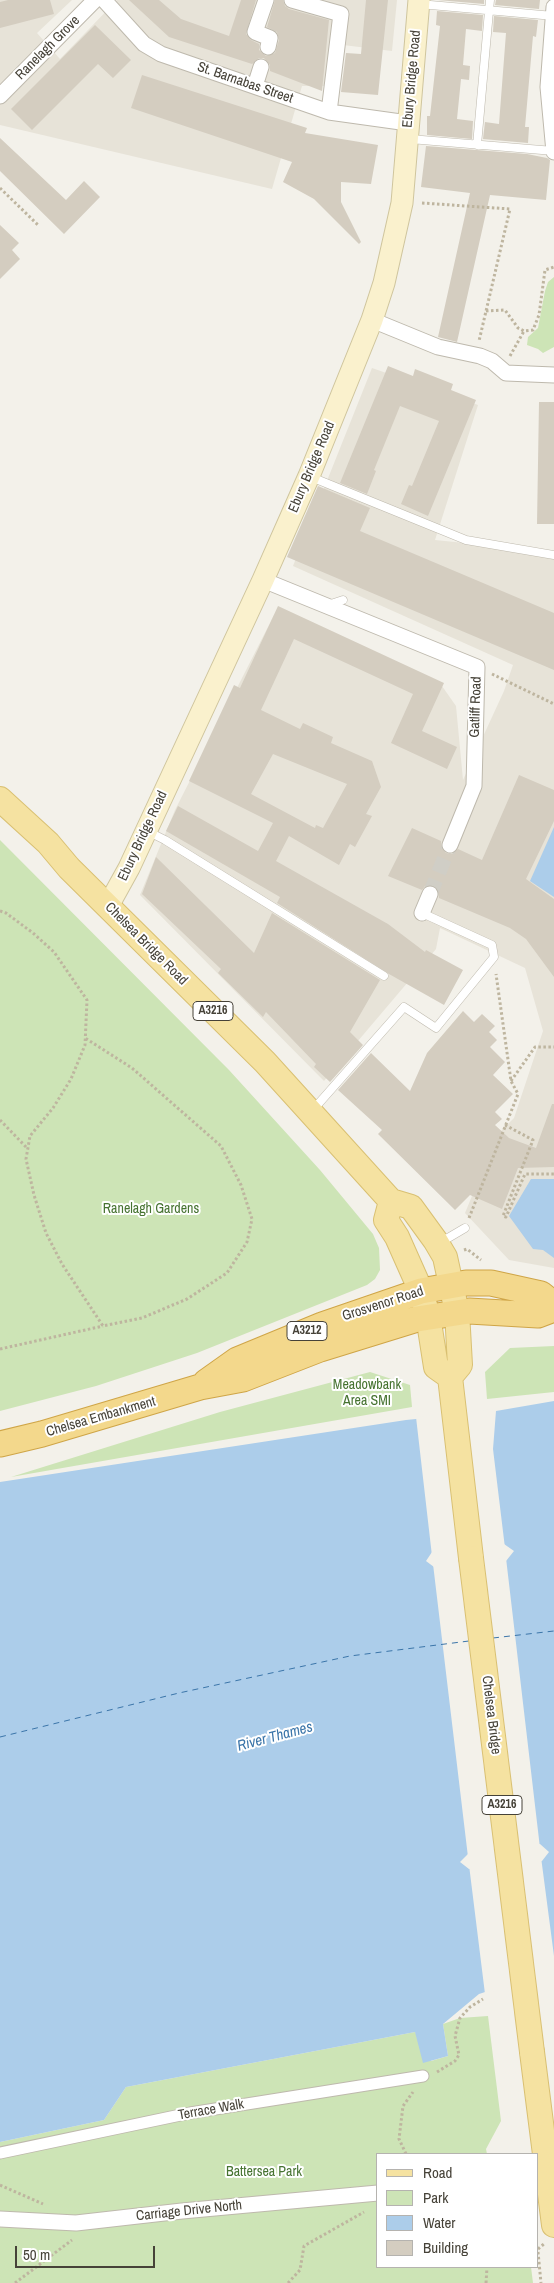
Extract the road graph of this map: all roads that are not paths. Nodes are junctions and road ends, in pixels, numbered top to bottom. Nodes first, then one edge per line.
1 (95, 0) edge
2 (104, 0) edge
3 (266, 0) edge
4 (292, 0) edge
5 (490, 0) edge
6 (419, 2) edge
7 (490, 10) junction
8 (554, 13) edge
9 (268, 48) dead end
10 (260, 68) dead end
11 (552, 76) edge
12 (255, 86) junction
13 (0, 96) edge
14 (330, 112) junction
15 (408, 131) junction
16 (477, 145) junction
17 (554, 152) edge
18 (372, 320) junction
19 (554, 374) edge
20 (309, 476) junction
21 (554, 555) edge
22 (263, 580) junction
23 (343, 600) dead end
24 (326, 606) junction
25 (0, 799) edge
26 (146, 831) junction
27 (450, 845) tunnel mouth
28 (430, 894) tunnel mouth
29 (108, 906) junction
30 (422, 913) joint
31 (384, 976) dead end
32 (310, 1112) junction
33 (391, 1201) junction
34 (465, 1228) road end
35 (435, 1240) junction
36 (452, 1286) junction
37 (422, 1291) junction
38 (554, 1304) edge
39 (554, 1309) edge
40 (457, 1312) junction
41 (428, 1316) junction
42 (450, 1378) junction
43 (200, 1387) junction
44 (0, 1444) edge
45 (423, 2076) road end
46 (0, 2153) edge
47 (542, 2167) edge
48 (376, 2193) edge
49 (0, 2218) edge
50 (554, 2225) edge

1 - 13 street, Ranelagh Grove
2 - 12 street, St. Barnabas Street
3 - 9 street
4 - 14 street
5 - 7 lane
6 - 7 lane
6 - 15 main road, Ebury Bridge Road
7 - 8 lane
7 - 16 lane
8 - 11 street
10 - 12 street
11 - 17 street
12 - 14 street, St. Barnabas Street
14 - 15 street, St. Barnabas Street
15 - 16 lane
15 - 18 main road, Ebury Bridge Road
16 - 17 lane
18 - 19 street
18 - 20 main road, Ebury Bridge Road
20 - 21 lane
20 - 22 main road, Ebury Bridge Road
22 - 24 street, Gatliff Road
22 - 26 main road, Ebury Bridge Road
23 - 24 lane
24 - 27 street, Gatliff Road
25 - 29 main road, Chelsea Bridge Road / A3216
26 - 29 main road, Ebury Bridge Road
26 - 31 lane
28 - 30 street
29 - 32 main road, Chelsea Bridge Road / A3216
30 - 32 lane
32 - 33 main road, Chelsea Bridge Road / A3216
33 - 35 main road, Chelsea Bridge Road / A3216
33 - 37 main road
34 - 35 lane
35 - 36 main road, Chelsea Bridge Road / A3216
36 - 37 highway, Grosvenor Road / A3212
36 - 38 highway, Grosvenor Road / A3212
36 - 40 main road, Chelsea Bridge Road / A3216
37 - 41 main road
37 - 43 highway, Grosvenor Road / A3212
39 - 40 highway, Grosvenor Road / A3212
40 - 41 highway, Grosvenor Road / A3212
40 - 42 main road, A3216
41 - 42 main road
41 - 43 highway, Grosvenor Road / A3212
42 - 47 main road, Chelsea Bridge / A3216, bridge
43 - 44 highway, Chelsea Embankment / A3212
45 - 46 street, Terrace Walk
47 - 50 main road, A3216
48 - 49 street, Carriage Drive North

